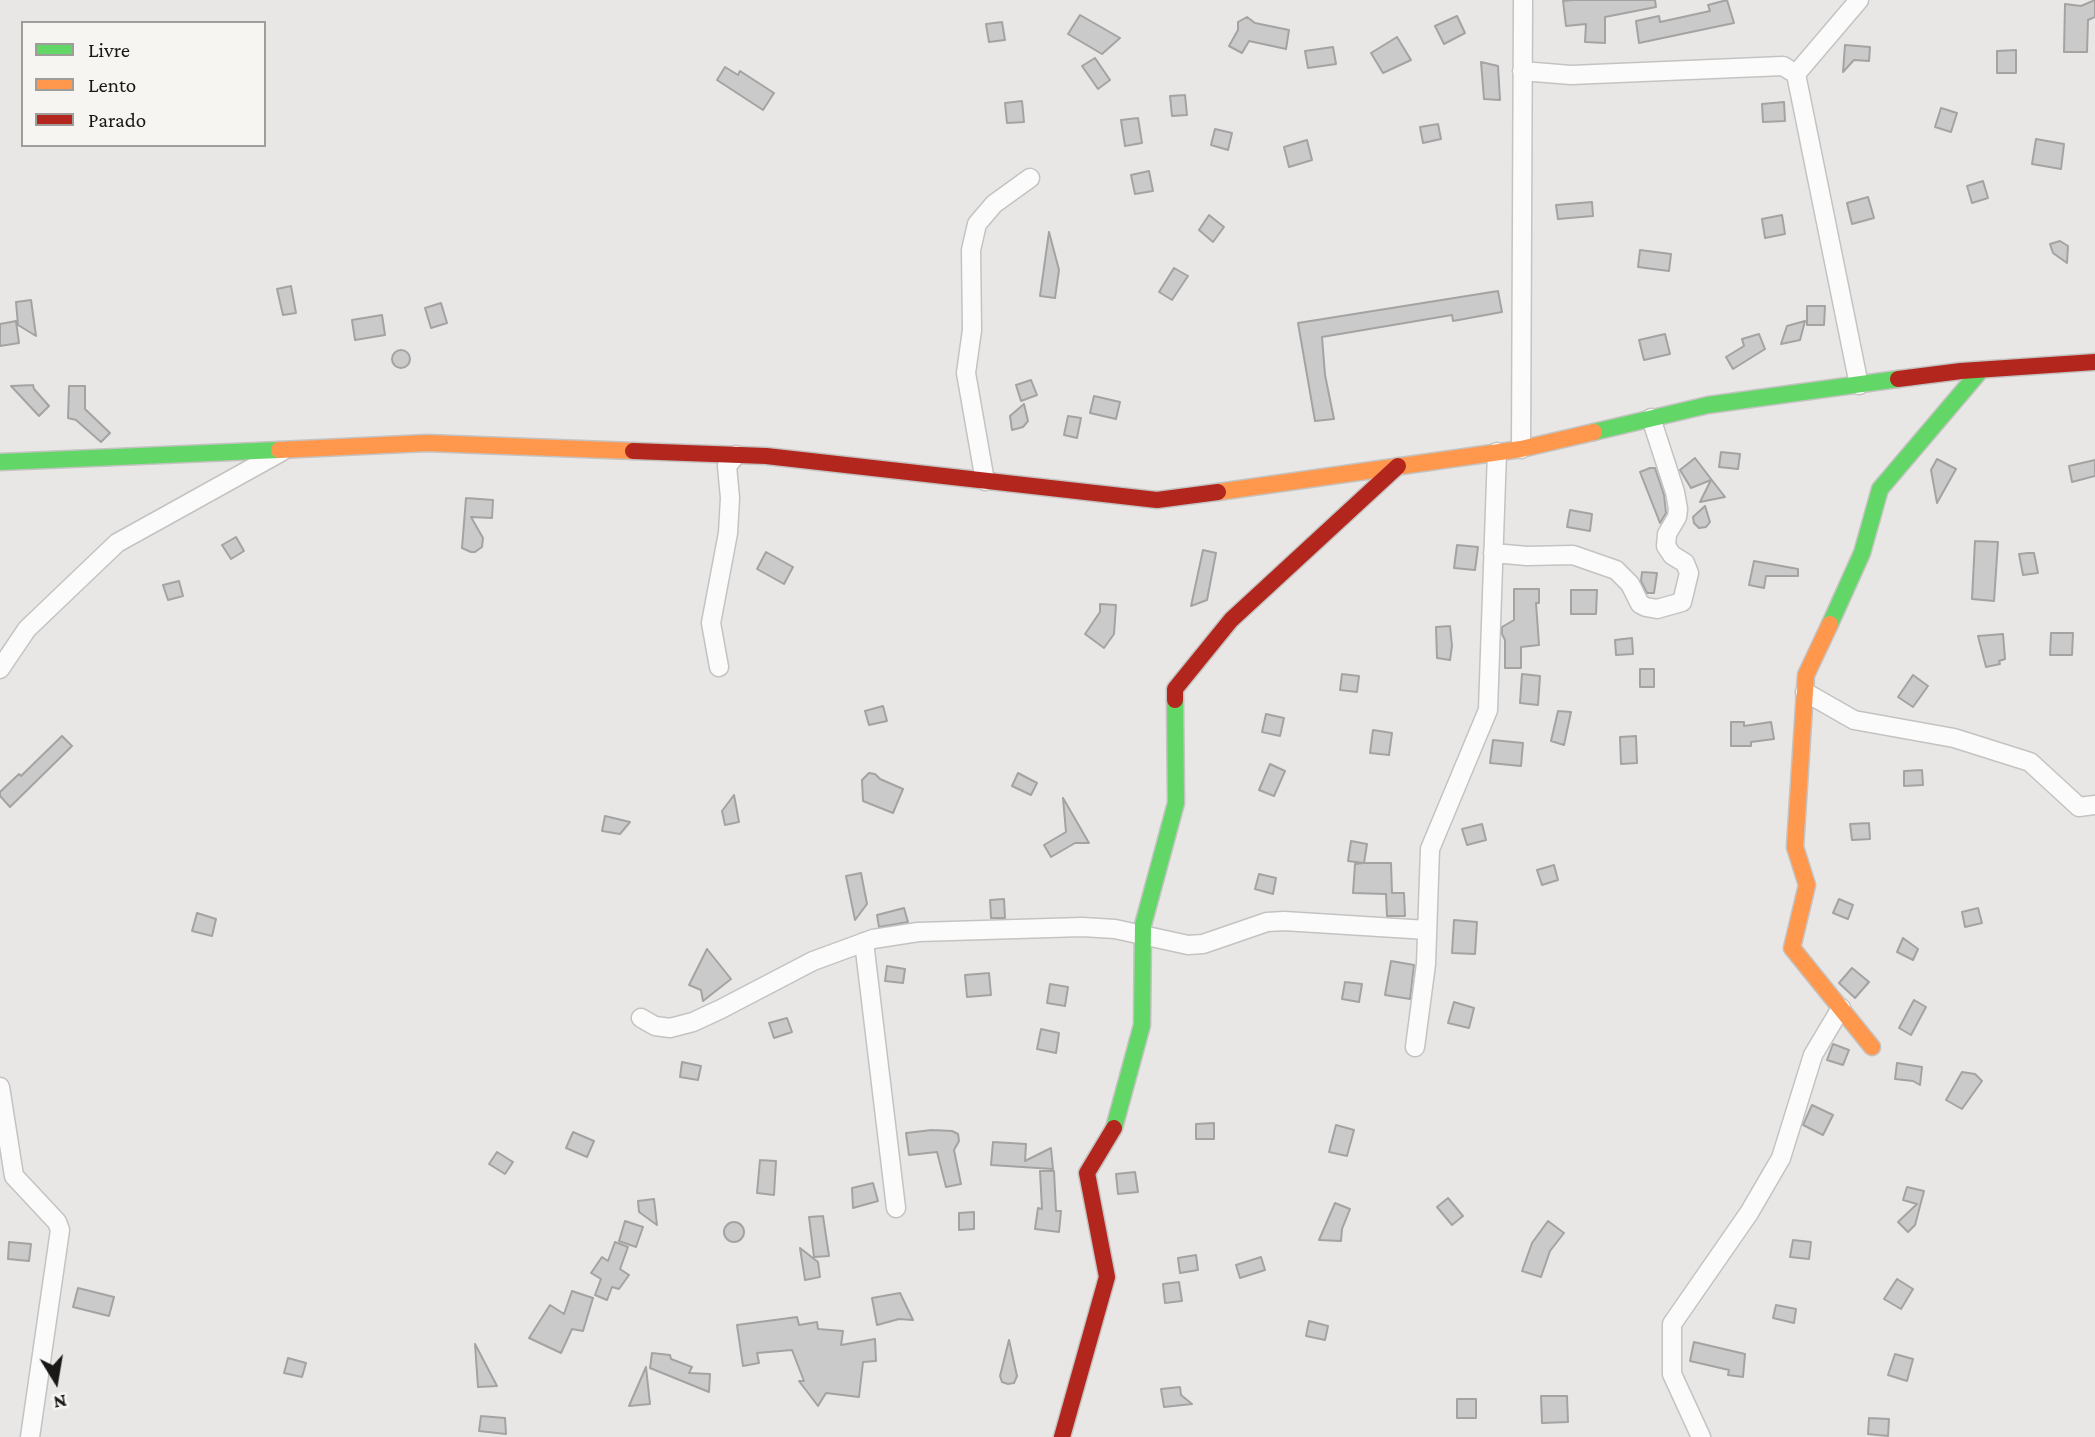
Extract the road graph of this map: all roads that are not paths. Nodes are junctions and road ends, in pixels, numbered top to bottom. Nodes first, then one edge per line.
1 (1523, 0) edge
2 (1859, 0) edge
3 (1522, 71) junction
4 (1796, 74) junction
5 (1030, 178) dead end
6 (2095, 362) edge
7 (1980, 370) junction
8 (1859, 385) junction
9 (1651, 418) junction
10 (287, 449) junction
11 (1521, 449) junction
12 (1497, 452) junction
13 (736, 454) junction
14 (0, 462) edge
15 (1398, 467) junction
16 (985, 481) junction
17 (1493, 553) junction
18 (719, 667) dead end
19 (0, 669) edge
20 (1805, 692) junction
21 (2095, 805) edge
22 (1427, 930) junction
23 (1143, 934) junction
24 (864, 942) junction
25 (1841, 1008) junction
26 (641, 1018) dead end
27 (1415, 1047) dead end
28 (1872, 1047) dead end
29 (0, 1087) edge
30 (896, 1208) dead end
31 (30, 1437) edge
32 (1062, 1437) edge
33 (1701, 1437) edge

1 - 3 street
2 - 4 street
3 - 4 street
3 - 11 street
4 - 8 street
5 - 16 street
6 - 7 street
7 - 8 street
7 - 20 street
8 - 9 street
9 - 11 street
9 - 17 street
10 - 13 street
10 - 14 street
10 - 19 street
11 - 12 street
12 - 15 street
12 - 17 street
13 - 16 street
13 - 18 street
15 - 16 street
15 - 23 street
17 - 22 street
20 - 21 street
20 - 25 street
22 - 23 street
22 - 27 street
23 - 24 street
23 - 32 street
24 - 26 street
24 - 30 street
25 - 28 street
25 - 33 street
29 - 31 street

